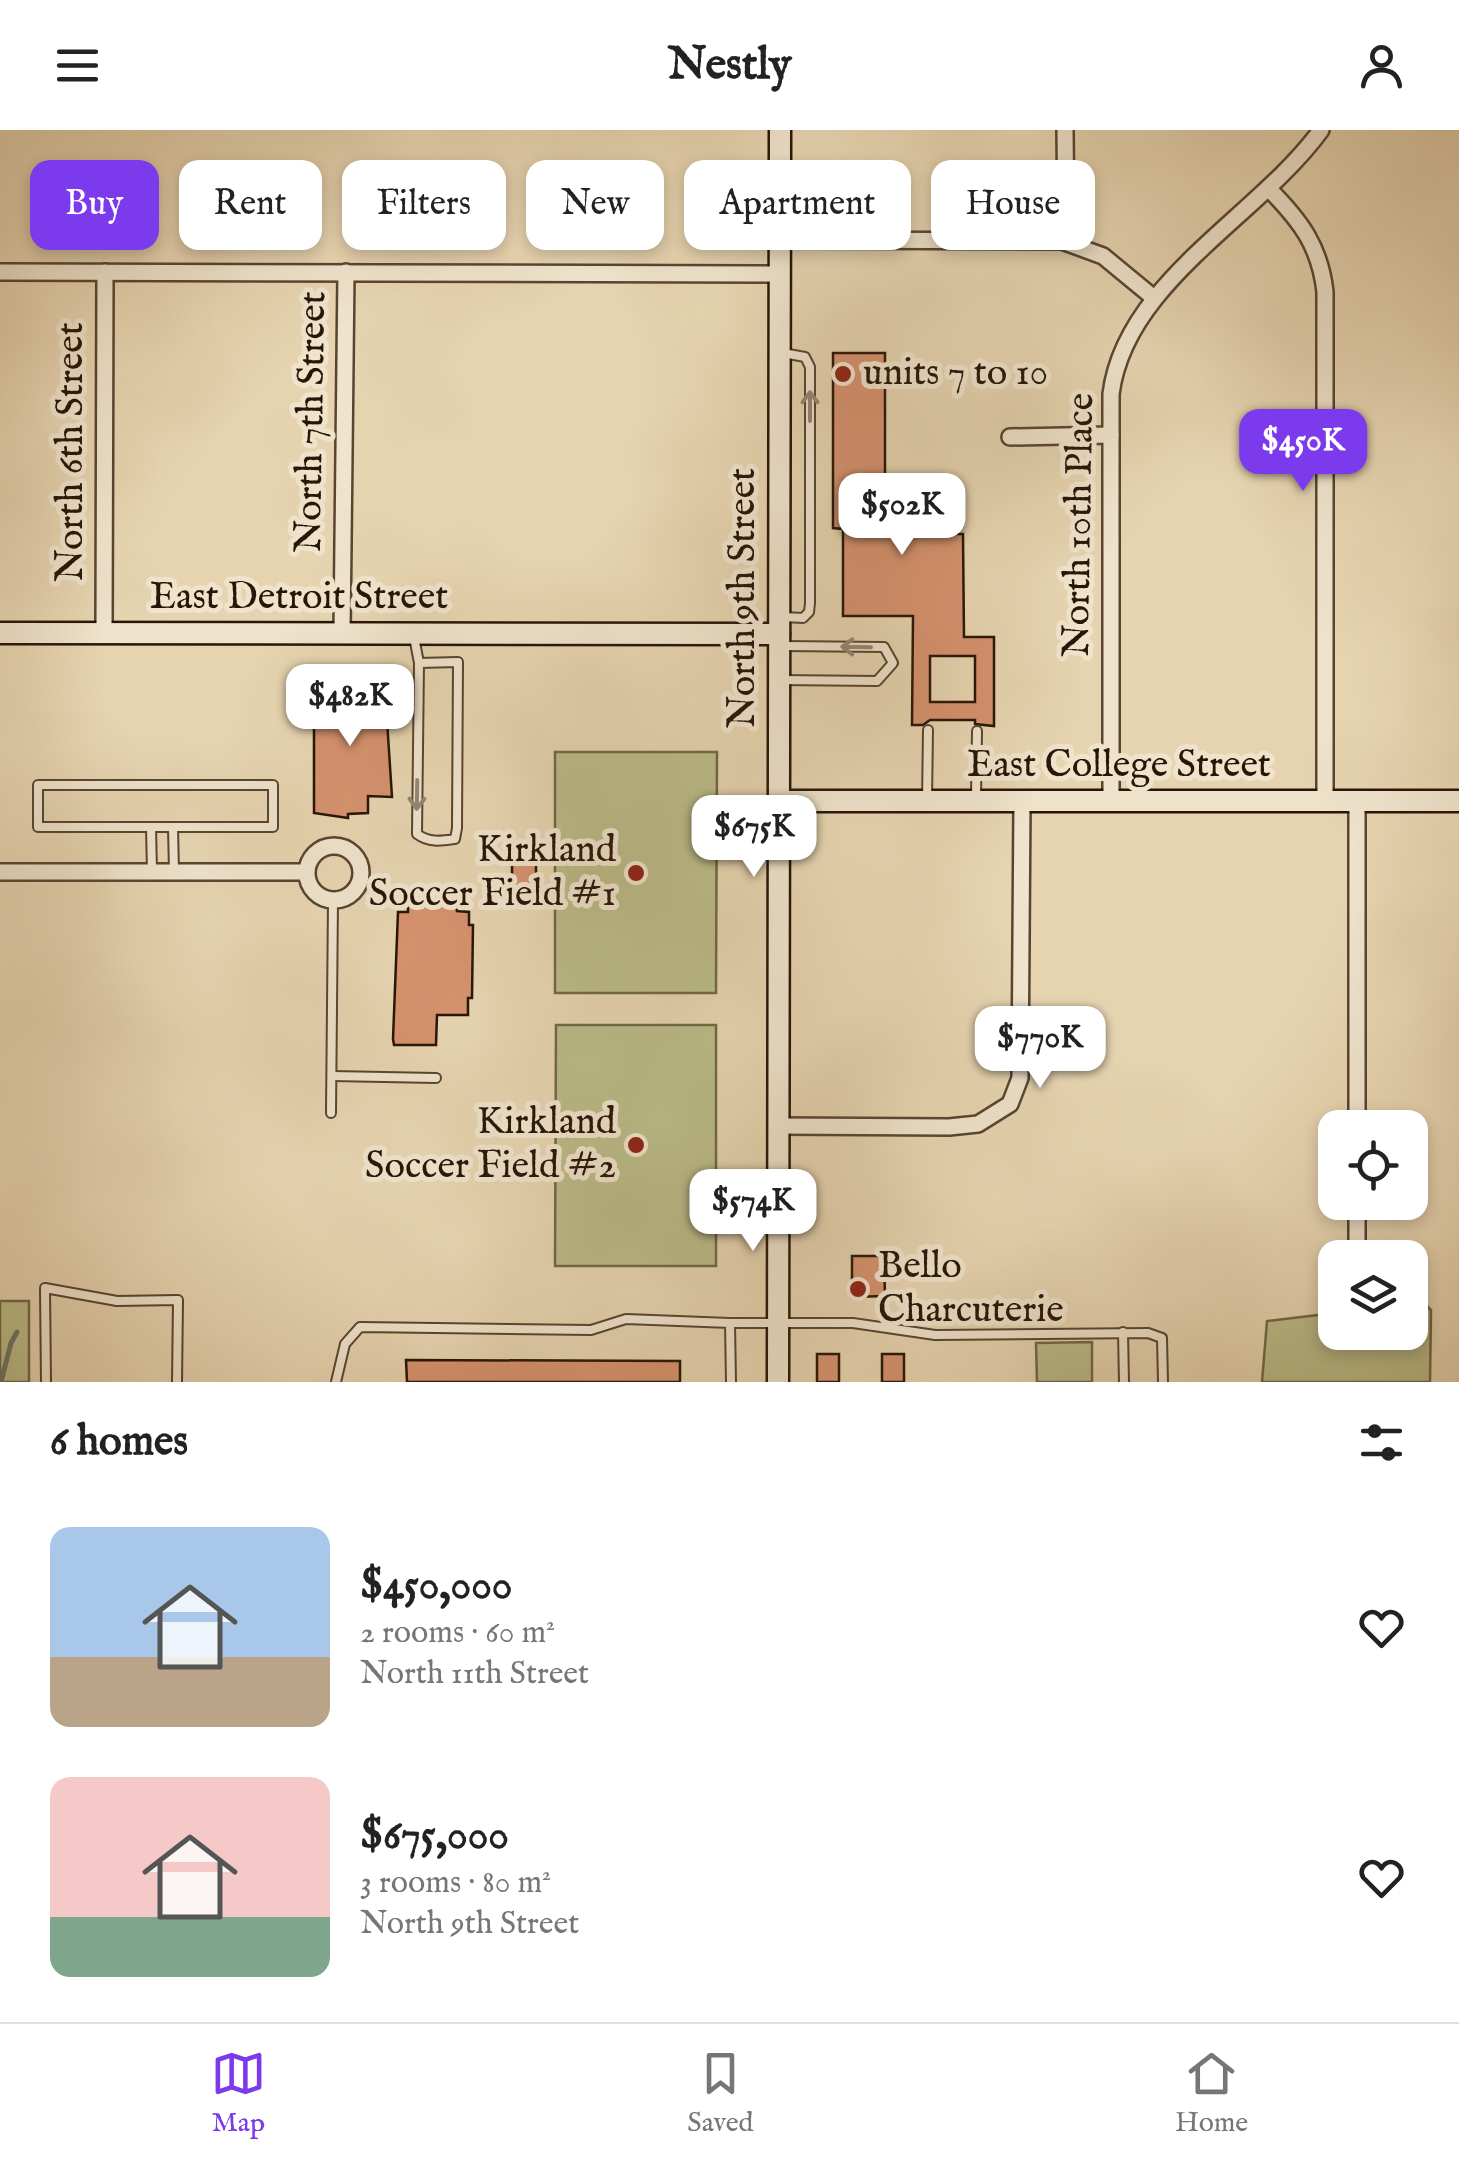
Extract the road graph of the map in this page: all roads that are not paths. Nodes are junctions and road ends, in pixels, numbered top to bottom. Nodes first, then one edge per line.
1 (780, 130) edge
2 (1065, 130) edge
3 (1321, 130) edge
4 (780, 160) edge
5 (1065, 160) edge
6 (1268, 188) junction
7 (780, 250) edge
8 (1087, 250) edge
9 (0, 272) edge
10 (104, 272) junction
11 (346, 272) junction
12 (780, 274) junction
13 (1154, 298) junction
14 (780, 352) junction
15 (1111, 435) junction
16 (1010, 437) dead end
17 (342, 632) junction
18 (779, 632) junction
19 (0, 633) edge
20 (413, 633) junction
21 (104, 634) junction
22 (419, 663) junction
23 (779, 680) junction
24 (928, 730) dead end
25 (977, 731) dead end
26 (1325, 800) junction
27 (1356, 800) junction
28 (1459, 800) edge
29 (927, 801) junction
30 (976, 801) junction
31 (1022, 801) junction
32 (1111, 801) junction
33 (779, 802) junction
34 (151, 827) junction
35 (173, 827) junction
36 (0, 872) edge
37 (152, 872) junction
38 (174, 872) junction
39 (306, 872) junction
40 (333, 900) junction
41 (332, 1076) junction
42 (436, 1078) dead end
43 (1356, 1110) edge
44 (331, 1113) dead end
45 (778, 1126) junction
46 (730, 1323) junction
47 (778, 1323) junction
48 (1123, 1332) junction
49 (46, 1382) edge
50 (177, 1382) edge
51 (336, 1382) edge
52 (731, 1382) edge
53 (778, 1382) edge
54 (1124, 1382) edge
55 (1163, 1382) edge

1 - 4 street, North 9th Street
2 - 5 street
3 - 6 street, North 10th Place
6 - 13 street, North 10th Place
6 - 26 street
7 - 12 street, North 9th Street
8 - 13 street
9 - 10 street
10 - 11 street
10 - 21 street, North 6th Street
11 - 12 street
11 - 17 street, North 7th Street
12 - 14 street, North 9th Street
13 - 15 street, North 10th Place
14 - 18 street, North 9th Street
18 -> 14 lane
15 - 16 street
15 - 32 street, North 10th Place
17 - 20 street, East Detroit Street
17 - 21 street, East Detroit Street
18 - 20 street, East Detroit Street
18 - 23 street, North 9th Street
23 -> 18 lane
19 - 21 street, East Detroit Street
20 - 22 lane
22 -> 22 lane
23 - 33 street, North 9th Street
24 - 29 lane
25 - 30 lane
26 - 27 street, East College Street
26 - 32 street, East College Street
27 - 28 street, East College Street
27 - 43 street
29 - 30 street, East College Street
29 - 33 street, East College Street
30 - 31 street, East College Street
31 - 32 street, East College Street
31 - 45 street
33 - 45 street, North 9th Street
34 - 35 lane
34 - 35 lane
34 - 37 lane
35 - 38 lane
36 - 37 street
37 - 38 street
38 - 39 street
39 - 40 street
39 - 40 street
40 - 41 lane
41 - 42 lane
41 - 44 lane
45 - 47 street, North 9th Street
46 - 47 lane
46 - 51 lane
46 - 52 lane
47 - 48 lane
47 - 53 street, North 9th Street
48 - 54 lane
48 - 55 lane
49 - 50 lane

